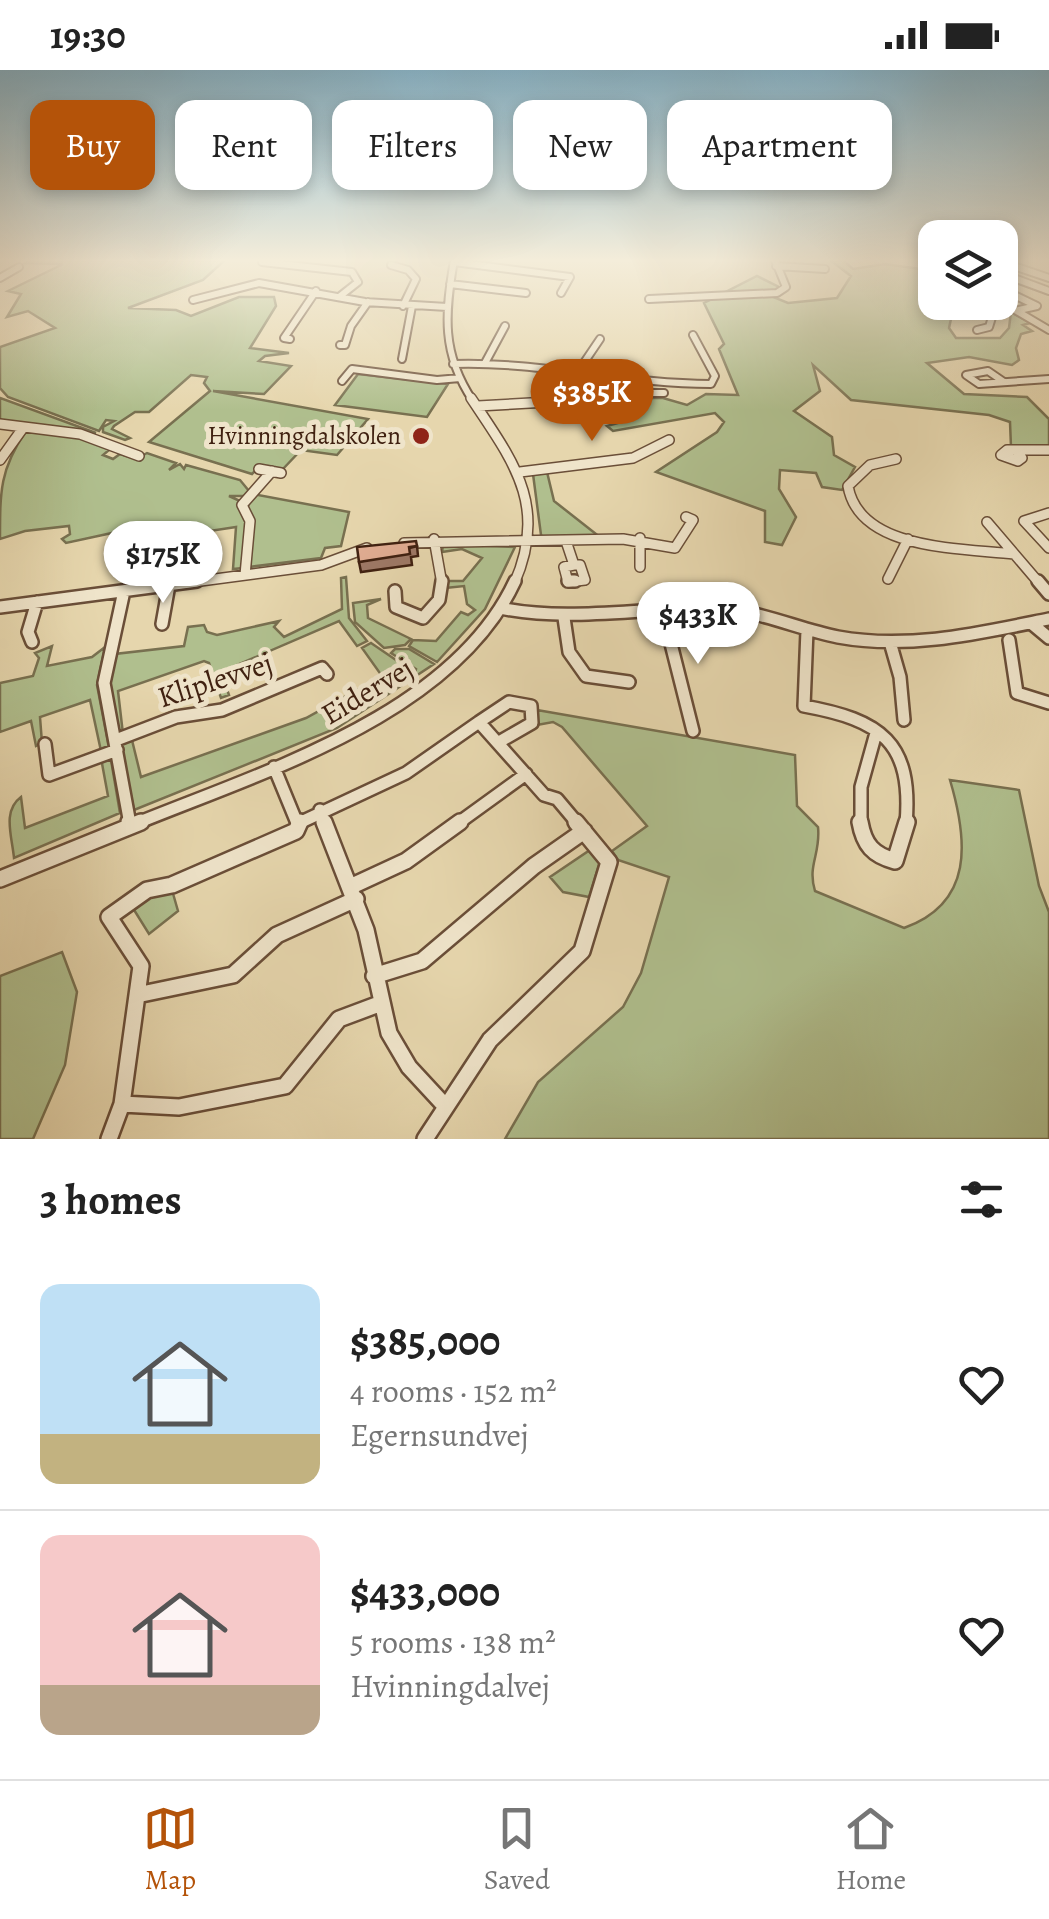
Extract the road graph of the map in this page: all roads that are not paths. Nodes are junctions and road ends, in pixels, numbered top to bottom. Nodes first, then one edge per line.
1 (300, 310) edge
2 (362, 310) edge
3 (407, 310) edge
4 (447, 310) edge
5 (1022, 310) edge
6 (1018, 311) joint
7 (991, 320) edge
8 (505, 326) dead end
9 (989, 327) junction
10 (977, 330) dead end
11 (998, 332) dead end
12 (1038, 332) dead end
13 (1049, 333) edge
14 (694, 335) dead end
15 (290, 339) dead end
16 (600, 340) dead end
17 (340, 345) dead end
18 (402, 359) dead end
19 (484, 362) junction
20 (453, 364) junction
21 (576, 373) junction
22 (460, 378) junction
23 (1049, 378) edge
24 (342, 381) dead end
25 (1004, 382) dead end
26 (664, 393) dead end
27 (478, 406) junction
28 (0, 424) edge
29 (22, 428) junction
30 (670, 440) dead end
31 (122, 450) junction
32 (1049, 450) edge
33 (1018, 453) dead end
34 (112, 456) dead end
35 (138, 456) dead end
36 (896, 459) dead end
37 (0, 460) edge
38 (258, 468) dead end
39 (520, 472) junction
40 (1049, 513) edge
41 (686, 518) dead end
42 (987, 522) dead end
43 (640, 538) junction
44 (908, 538) junction
45 (434, 539) junction
46 (527, 541) junction
47 (566, 541) junction
48 (392, 544) edge
49 (378, 546) edge
50 (1049, 548) edge
51 (1014, 554) junction
52 (574, 566) dead end
53 (640, 567) dead end
54 (245, 575) junction
55 (888, 579) dead end
56 (169, 585) junction
57 (395, 590) dead end
58 (124, 591) junction
59 (1049, 594) edge
60 (37, 602) junction
61 (0, 607) edge
62 (500, 608) junction
63 (662, 612) junction
64 (564, 618) junction
65 (1049, 619) edge
66 (1031, 622) junction
67 (162, 624) dead end
68 (807, 630) junction
69 (1049, 638) edge
70 (1009, 640) dead end
71 (32, 642) dead end
72 (890, 642) junction
73 (327, 674) dead end
74 (628, 682) dead end
75 (1049, 702) edge
76 (904, 720) dead end
77 (479, 722) junction
78 (693, 731) dead end
79 (876, 732) junction
80 (499, 742) junction
81 (46, 744) dead end
82 (116, 745) junction
83 (274, 768) junction
84 (526, 774) junction
85 (320, 810) junction
86 (296, 823) junction
87 (130, 826) junction
88 (584, 831) junction
89 (0, 879) edge
90 (354, 893) junction
91 (374, 976) junction
92 (136, 995) junction
93 (378, 1004) junction
94 (122, 1104) junction
95 (446, 1107) junction
96 (109, 1139) edge
97 (425, 1139) edge

1 - 15 street
2 - 17 street
3 - 18 street
4 - 20 street, Eidervej
5 - 6 street
6 - 13 street
7 - 9 street
8 - 19 street
9 - 10 street
9 - 11 street
12 - 13 street
14 - 21 street
16 - 21 street
19 - 20 street
19 - 21 street
20 - 22 street, Eidervej
22 - 24 street
22 - 27 street, Eidervej
23 - 25 street
26 - 27 street
27 - 39 street, Eidervej
28 - 29 street
29 - 31 street
29 - 37 street
30 - 39 street
31 - 34 street
31 - 35 street
32 - 33 street
36 - 44 street
38 - 54 street
39 - 46 street, Eidervej
40 - 50 street
41 - 43 street
42 - 51 street
43 - 47 street
43 - 53 street
44 - 51 street
44 - 55 street
45 - 46 street
45 - 48 street
45 - 57 street
46 - 47 street
46 - 62 street, Eidervej
47 - 52 street
49 - 54 street
51 - 59 street
54 - 56 street
56 - 58 street
56 - 67 street
58 - 60 street
58 - 82 street
60 - 61 street
60 - 71 street
62 - 64 street
62 - 83 street, Eidervej
63 - 64 street
63 - 68 street
63 - 78 street
64 - 74 street
65 - 66 street
66 - 69 street
66 - 72 street
68 - 72 street
68 - 79 street
70 - 75 street
72 - 76 street
73 - 82 street, Kliplevvej
77 - 80 street
77 - 80 street
77 - 85 street
79 - 79 street
80 - 84 street
81 - 82 street, Kliplevvej
82 - 87 street
83 - 86 street
83 - 87 street, Eidervej
84 - 88 street
84 - 90 street
85 - 86 street
85 - 90 street
86 - 92 street
87 - 89 street, Eidervej
88 - 91 street
88 - 95 street
90 - 91 street
90 - 92 street
91 - 93 street
92 - 94 street
93 - 94 street
93 - 95 street
94 - 96 street
95 - 97 street

